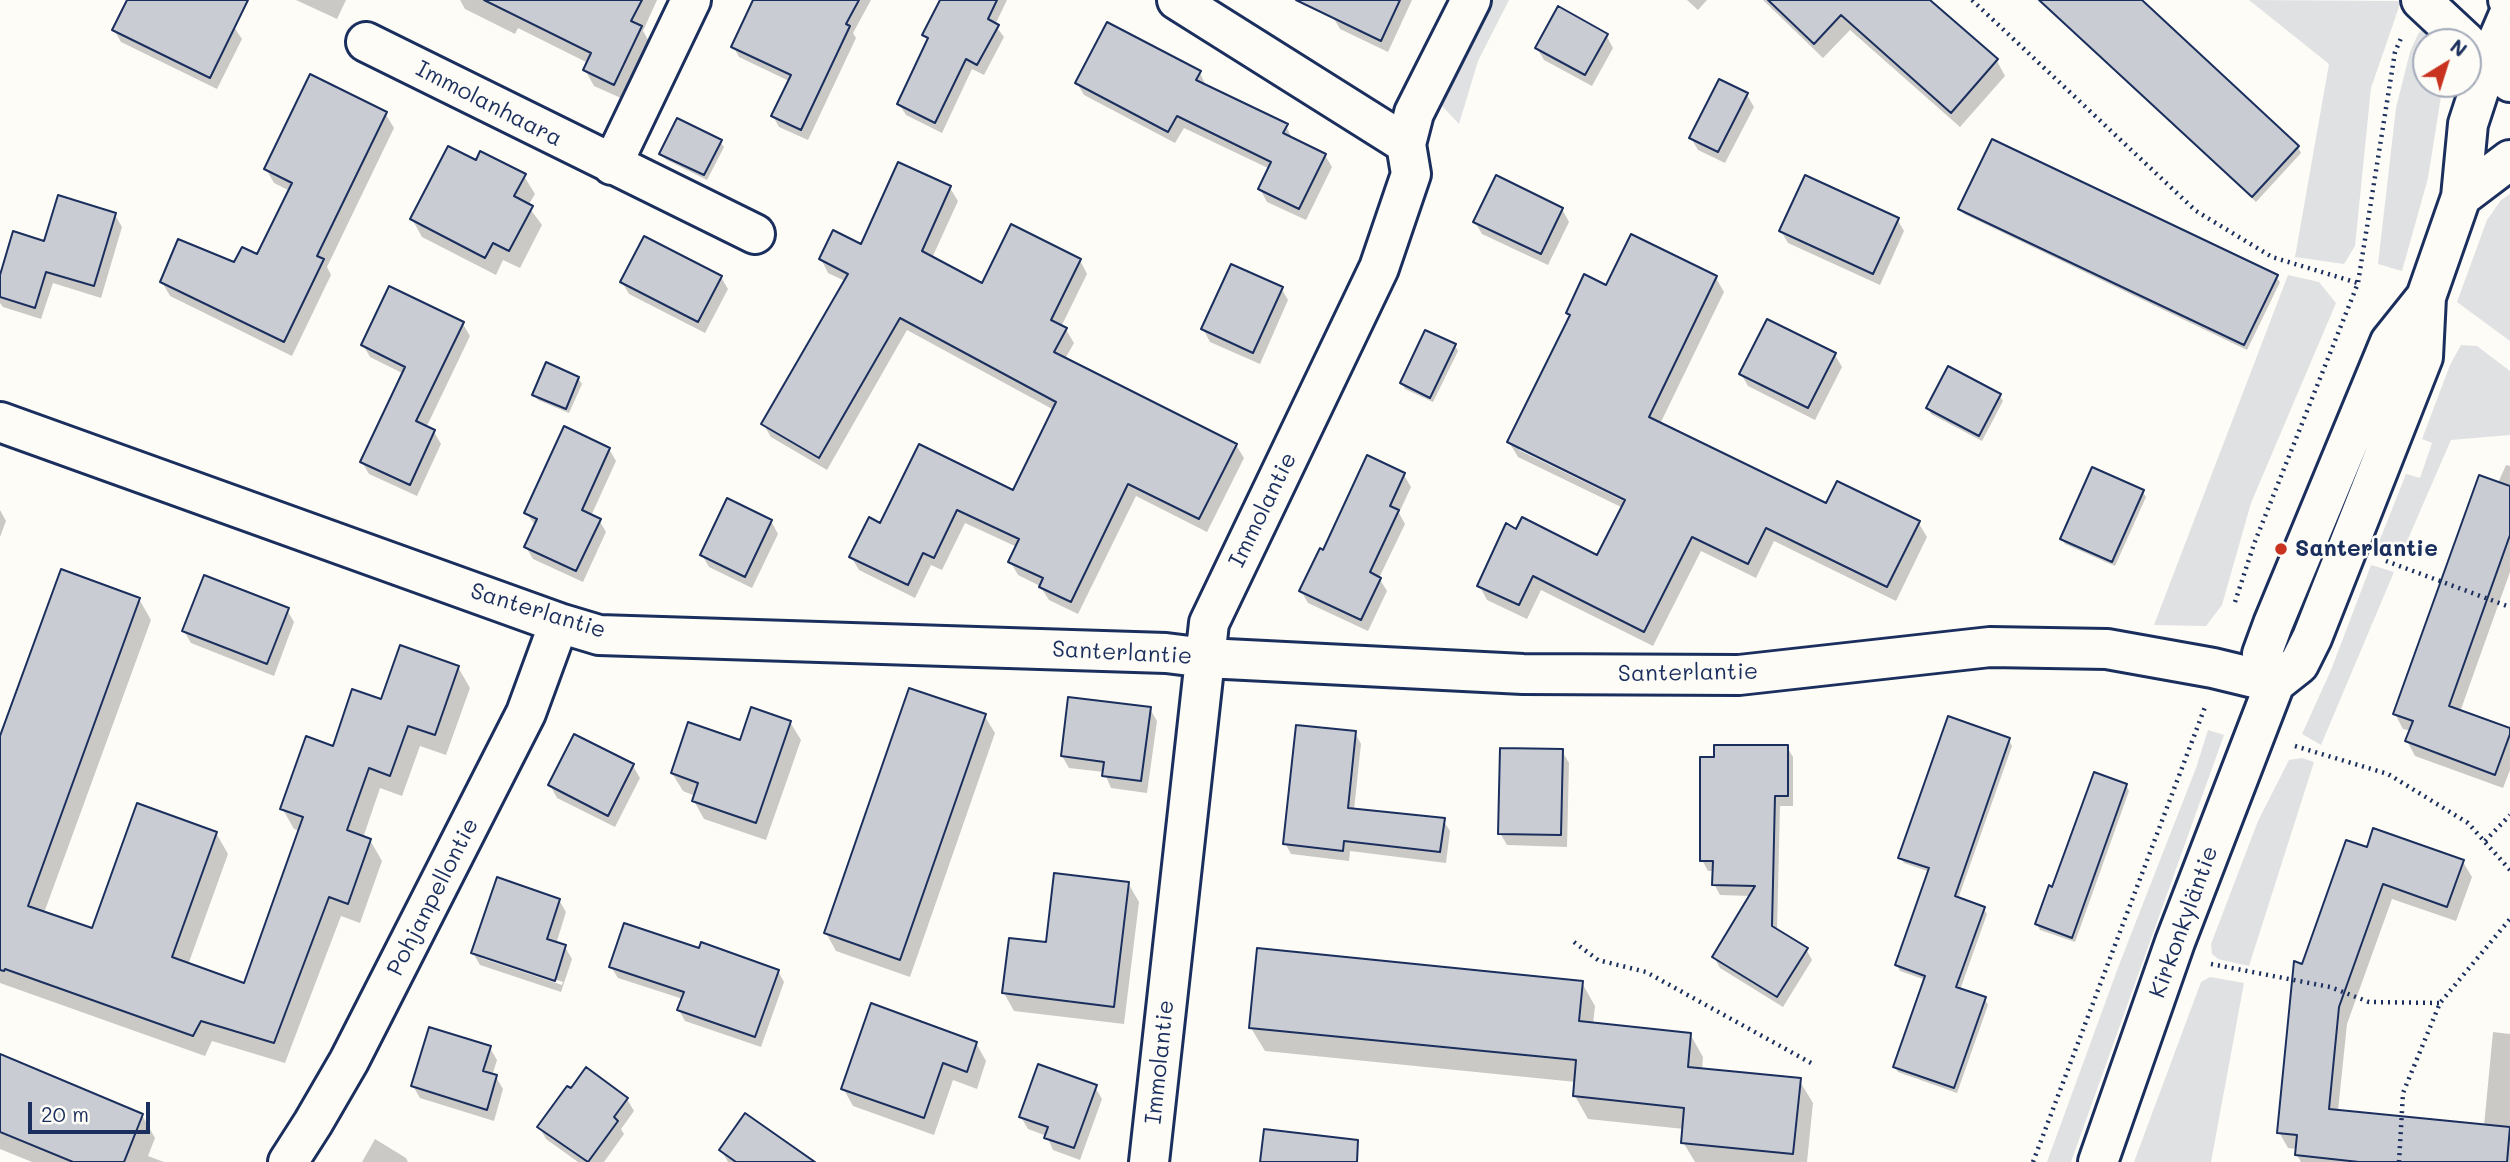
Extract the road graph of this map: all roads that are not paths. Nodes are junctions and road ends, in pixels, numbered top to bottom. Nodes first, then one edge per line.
1 (691, 0) edge
2 (1177, 0) edge
3 (1472, 0) edge
4 (2510, 12) edge
5 (2412, 16) edge
6 (366, 42) dead end
7 (2483, 58) edge
8 (1406, 144) junction
9 (2510, 160) edge
10 (612, 165) junction
11 (2461, 197) junction
12 (755, 234) dead end
13 (0, 422) edge
14 (559, 623) junction
15 (1206, 658) junction
16 (2275, 683) junction
17 (288, 1162) edge
18 (1149, 1162) edge
19 (2098, 1162) edge

1 - 10 street
2 - 8 street
3 - 8 street
4 - 7 street
5 - 7 street
6 - 10 street, Immolanhaara
7 - 11 street
8 - 15 street, Immolantie
9 - 11 street
10 - 12 street, Immolanhaara
11 - 16 street
13 - 14 street, Santerlantie
14 - 15 street, Santerlantie
14 - 17 street, Pohjanpellontie
15 - 16 street, Santerlantie
15 - 18 street, Immolantie
16 - 19 street, Kirkonkyläntie

